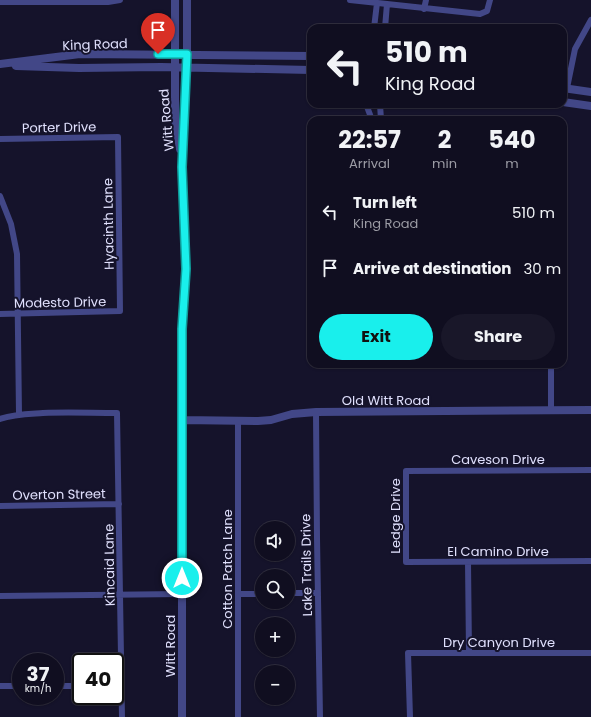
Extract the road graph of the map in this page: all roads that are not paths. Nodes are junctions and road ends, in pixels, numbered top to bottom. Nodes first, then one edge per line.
1 (120, 0) edge
2 (175, 0) edge
3 (187, 0) edge
4 (350, 0) edge
5 (426, 0) edge
6 (490, 0) edge
7 (31, 1) edge
8 (0, 2) edge
9 (377, 3) junction
10 (387, 4) junction
11 (424, 9) junction
12 (591, 20) edge
13 (374, 24) edge
14 (386, 24) edge
15 (175, 54) junction
16 (187, 54) junction
17 (307, 56) edge
18 (0, 64) edge
19 (175, 67) junction
20 (187, 68) junction
21 (307, 70) edge
22 (567, 81) edge
23 (567, 88) edge
24 (591, 92) edge
25 (567, 102) edge
26 (591, 106) edge
27 (118, 137) joint
28 (0, 139) edge
29 (182, 167) junction
30 (0, 196) edge
31 (120, 311) joint
32 (0, 314) edge
33 (18, 314) junction
34 (551, 368) edge
35 (591, 410) edge
36 (551, 411) junction
37 (316, 412) junction
38 (19, 414) junction
39 (0, 419) edge
40 (182, 420) junction
41 (238, 421) junction
42 (591, 470) edge
43 (406, 471) joint
44 (119, 504) junction
45 (0, 506) edge
46 (591, 561) edge
47 (406, 562) joint
48 (468, 562) junction
49 (318, 593) junction
50 (182, 594) junction
51 (238, 594) junction
52 (255, 594) edge
53 (295, 594) edge
54 (120, 595) junction
55 (0, 596) edge
56 (119, 653) edge
57 (469, 653) junction
58 (591, 653) edge
59 (0, 686) edge
60 (12, 686) edge
61 (120, 705) edge
62 (122, 717) edge
63 (182, 717) edge
64 (238, 717) edge
65 (320, 717) edge
66 (410, 717) edge

1 - 7 street
2 - 15 street, Witt Road
3 - 16 street, Witt Road
4 - 9 street
5 - 11 street
6 - 11 street
7 - 8 street
9 - 10 street
9 - 13 street
10 - 11 street
10 - 14 street
12 - 22 street
15 - 16 street, King Road
15 - 18 street, King Road
15 - 19 street, Witt Road
16 - 17 street, King Road
16 - 20 street, Witt Road
18 - 19 street, King Road
19 - 20 street, King Road
19 - 29 street, Witt Road
20 - 21 street, King Road
20 - 29 street, Witt Road
23 - 24 street
25 - 26 street
27 - 28 street, Porter Drive
27 - 31 street, Hyacinth Lane
29 - 40 street, Witt Road
30 - 33 street
31 - 33 street, Modesto Drive
32 - 33 street, Modesto Drive
33 - 38 street
34 - 36 street
35 - 36 street, Old Witt Road
36 - 37 street, Old Witt Road
37 - 41 street, Old Witt Road
37 - 49 street, Lake Trails Drive
38 - 39 street
38 - 44 street, Kincaid Lane
40 - 41 street, Old Witt Road
40 - 50 street, Witt Road
41 - 51 street, Cotton Patch Lane
42 - 43 street, Caveson Drive
43 - 47 street, Ledge Drive
44 - 45 street, Overton Street
44 - 54 street, Kincaid Lane
46 - 48 street, El Camino Drive
47 - 48 street, El Camino Drive
48 - 57 street
49 - 53 street
49 - 65 street, Lake Trails Drive
50 - 54 street
50 - 63 street, Witt Road
51 - 52 street
51 - 64 street, Cotton Patch Lane
54 - 55 street
54 - 56 street, Kincaid Lane
57 - 58 street, Dry Canyon Drive
57 - 66 street, Dry Canyon Drive
59 - 60 street
61 - 62 street, Kincaid Lane

